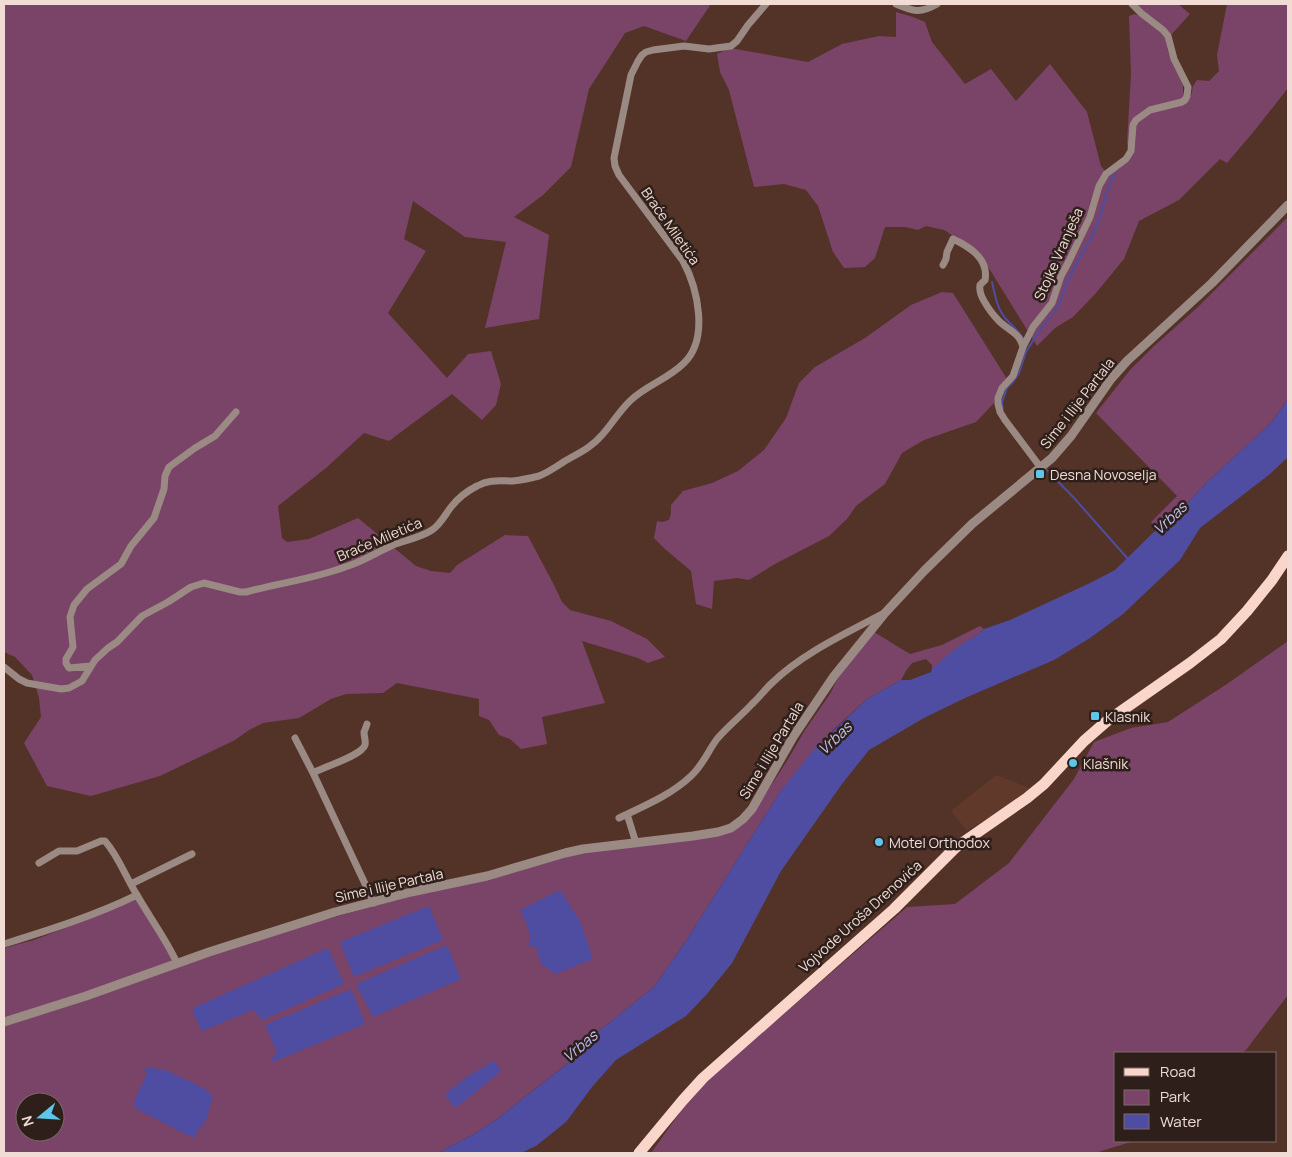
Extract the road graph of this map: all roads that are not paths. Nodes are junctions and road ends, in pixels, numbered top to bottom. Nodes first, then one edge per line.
1 (766, 4) edge
2 (896, 4) edge
3 (937, 4) edge
4 (1132, 4) edge
5 (1288, 205) edge
6 (943, 265) dead end
7 (1024, 347) junction
8 (236, 412) dead end
9 (1041, 468) junction
10 (1288, 556) edge
11 (885, 613) junction
12 (90, 666) junction
13 (4, 667) edge
14 (367, 724) dead end
15 (294, 738) dead end
16 (314, 775) junction
17 (627, 814) junction
18 (619, 818) dead end
19 (636, 843) junction
20 (192, 854) dead end
21 (39, 863) dead end
22 (131, 884) junction
23 (137, 895) junction
24 (374, 903) junction
25 (4, 944) edge
26 (177, 962) junction
27 (4, 1022) edge
28 (639, 1153) edge

1 - 12 street, Braće Miletića
2 - 3 street
4 - 7 street, Stojke Vranješa
5 - 9 street, Sime i Ilije Partala
6 - 7 street
7 - 9 street, Stojke Vranješa
8 - 12 street
9 - 11 street, Sime i Ilije Partala
10 - 28 main road, Vojvode Uroša Drenovića
11 - 17 street
11 - 19 street, Sime i Ilije Partala
12 - 13 street, Braće Miletića
14 - 16 street
15 - 16 street
16 - 24 street
17 - 18 street
17 - 19 street
19 - 24 street, Sime i Ilije Partala
20 - 22 street
21 - 22 street
22 - 23 street
23 - 25 street
23 - 26 street
24 - 26 street, Sime i Ilije Partala
26 - 27 street, Sime i Ilije Partala

